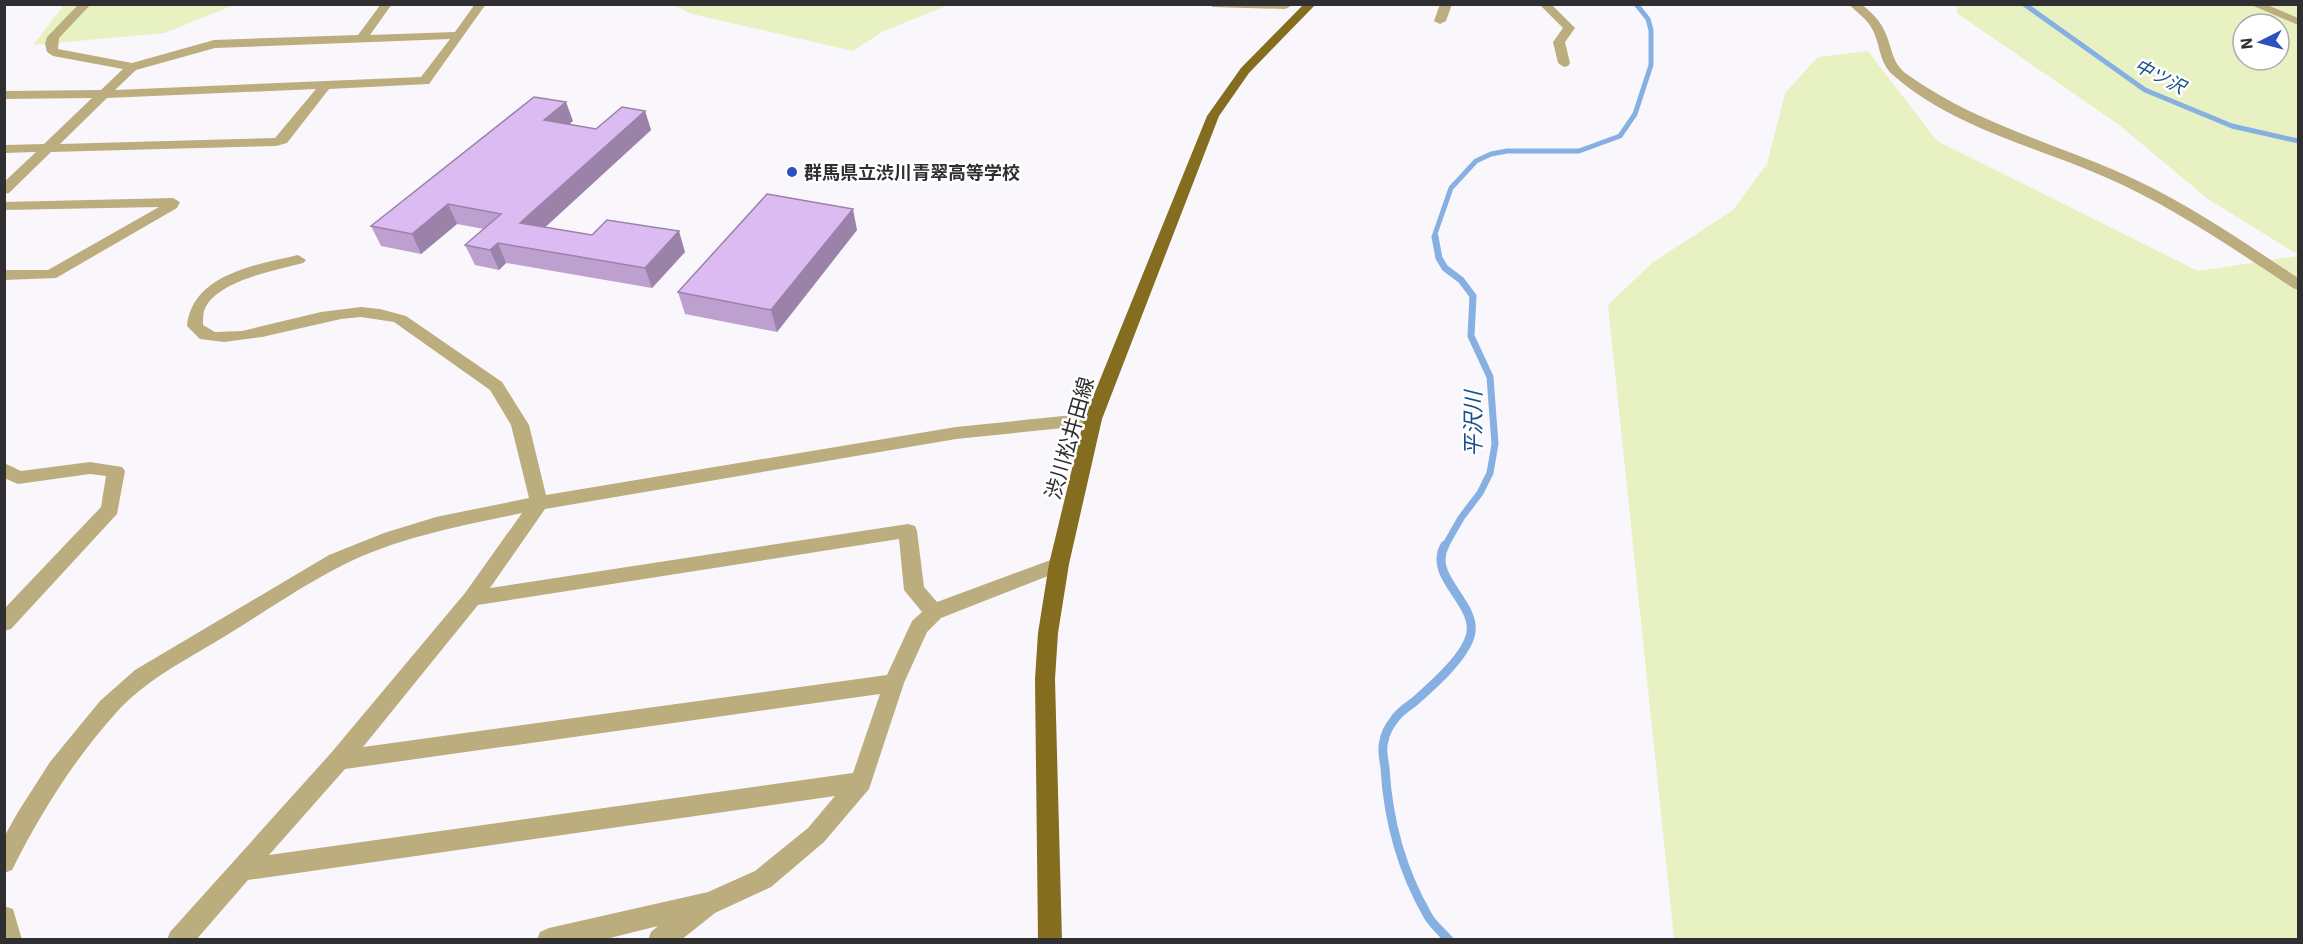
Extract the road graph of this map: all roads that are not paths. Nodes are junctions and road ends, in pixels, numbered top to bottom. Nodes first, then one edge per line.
1 (86, 4) edge
2 (387, 4) edge
3 (481, 4) edge
4 (1213, 4) edge
5 (1311, 4) edge
6 (1446, 4) edge
7 (1544, 4) edge
8 (1854, 4) edge
9 (2254, 4) edge
10 (1288, 10) edge
11 (1440, 21) dead end
12 (2298, 21) edge
13 (459, 35) junction
14 (362, 38) junction
15 (1564, 63) dead end
16 (132, 67) junction
17 (324, 87) junction
18 (4, 94) edge
19 (106, 94) junction
20 (50, 148) junction
21 (4, 149) edge
22 (4, 190) edge
23 (4, 206) edge
24 (298, 260) dead end
25 (4, 275) edge
26 (2298, 285) edge
27 (1093, 419) junction
28 (4, 469) edge
29 (539, 503) junction
30 (1059, 564) junction
31 (472, 598) junction
32 (934, 612) junction
33 (4, 622) edge
34 (894, 683) junction
35 (339, 760) junction
36 (861, 782) junction
37 (4, 862) edge
38 (241, 870) junction
39 (711, 903) junction
40 (4, 917) edge
41 (10, 939) edge
42 (179, 939) edge
43 (549, 939) edge
44 (660, 939) edge
45 (1050, 939) edge

1 - 16 street
2 - 14 street
3 - 13 street
4 - 10 street
5 - 10 main road, 渋川松井田線
6 - 11 street
7 - 15 street
8 - 26 street
9 - 12 street
10 - 27 main road, 渋川松井田線
13 - 14 street
13 - 17 street
14 - 16 street
16 - 19 street
17 - 19 street
17 - 20 street
18 - 19 street
19 - 20 street
20 - 21 street
20 - 22 street
23 - 25 street
24 - 29 street
27 - 29 street
27 - 30 main road, 渋川松井田線
28 - 33 street
29 - 31 street
29 - 37 street
30 - 32 street
30 - 45 main road, 渋川松井田線
31 - 32 street
31 - 35 street
32 - 34 street
34 - 35 street
34 - 36 street
35 - 38 street
36 - 38 street
36 - 39 street
38 - 42 street
39 - 43 street
39 - 44 street
40 - 41 street

